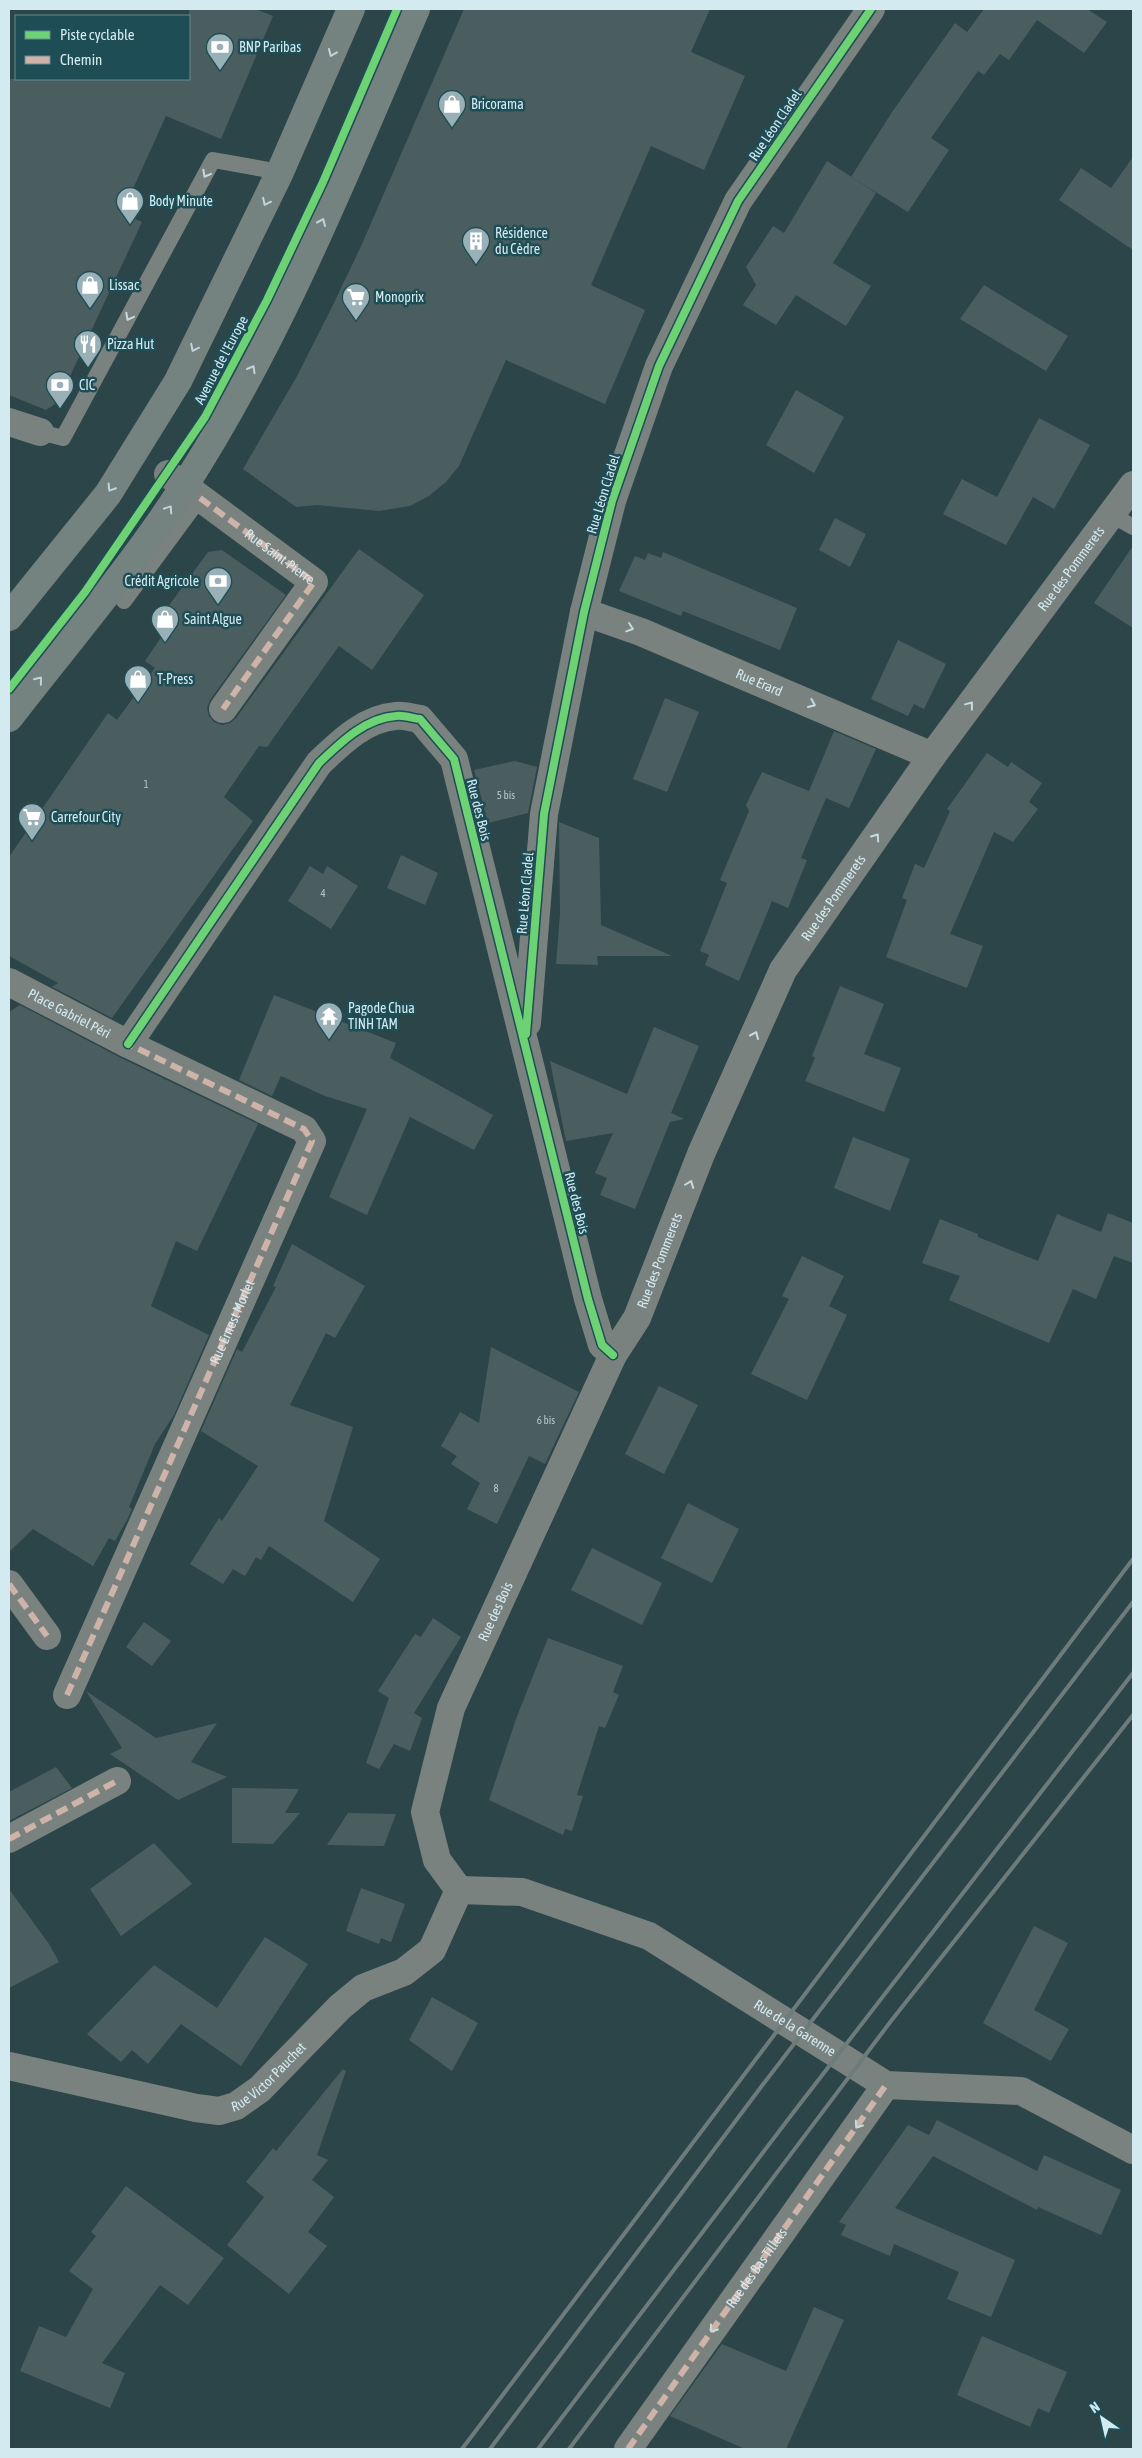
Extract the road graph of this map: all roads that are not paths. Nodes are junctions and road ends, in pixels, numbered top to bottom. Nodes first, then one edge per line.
1 (351, 9) edge
2 (416, 9) edge
3 (871, 9) edge
4 (280, 172) junction
5 (9, 422) edge
6 (40, 432) joint
7 (1133, 485) edge
8 (184, 486) junction
9 (1122, 521) edge
10 (124, 601) dead end
11 (584, 612) junction
12 (9, 617) edge
13 (223, 709) dead end
14 (9, 718) edge
15 (932, 756) junction
16 (9, 982) edge
17 (128, 1044) junction
18 (526, 1044) junction
19 (613, 1355) junction
20 (9, 1584) edge
21 (47, 1636) dead end
22 (67, 1695) dead end
23 (117, 1781) dead end
24 (9, 1840) edge
25 (459, 1890) junction
26 (9, 2066) edge
27 (886, 2085) junction
28 (1133, 2150) edge
29 (628, 2449) edge

1 -> 4 main road, Avenue de l'Europe
8 -> 2 main road
3 - 11 street, Rue Léon Cladel
4 -> 6 lane
4 -> 12 main road, Avenue de l'Europe
5 - 6 street
7 - 9 street, Rue des Pommerets
8 - 10 lane
8 - 13 street, Rue Saint-Pierre
14 -> 8 main road
15 -> 9 street, Rue des Pommerets
11 -> 15 street, Rue Erard
11 - 18 street, Rue Léon Cladel
19 -> 15 street, Rue des Pommerets
16 - 17 street, Place Gabriel Péri
17 - 18 street, Rue des Bois
17 - 22 street, Rue Ernest Morlet
18 - 19 street, Rue des Bois
19 - 25 street, Rue des Bois
20 - 21 street
23 - 24 street
25 - 26 street, Rue Victor Pauchet
25 - 27 street, Rue de la Garenne
27 - 28 street, Rue de la Garenne
27 -> 29 street, Rue des Bas Tillets

